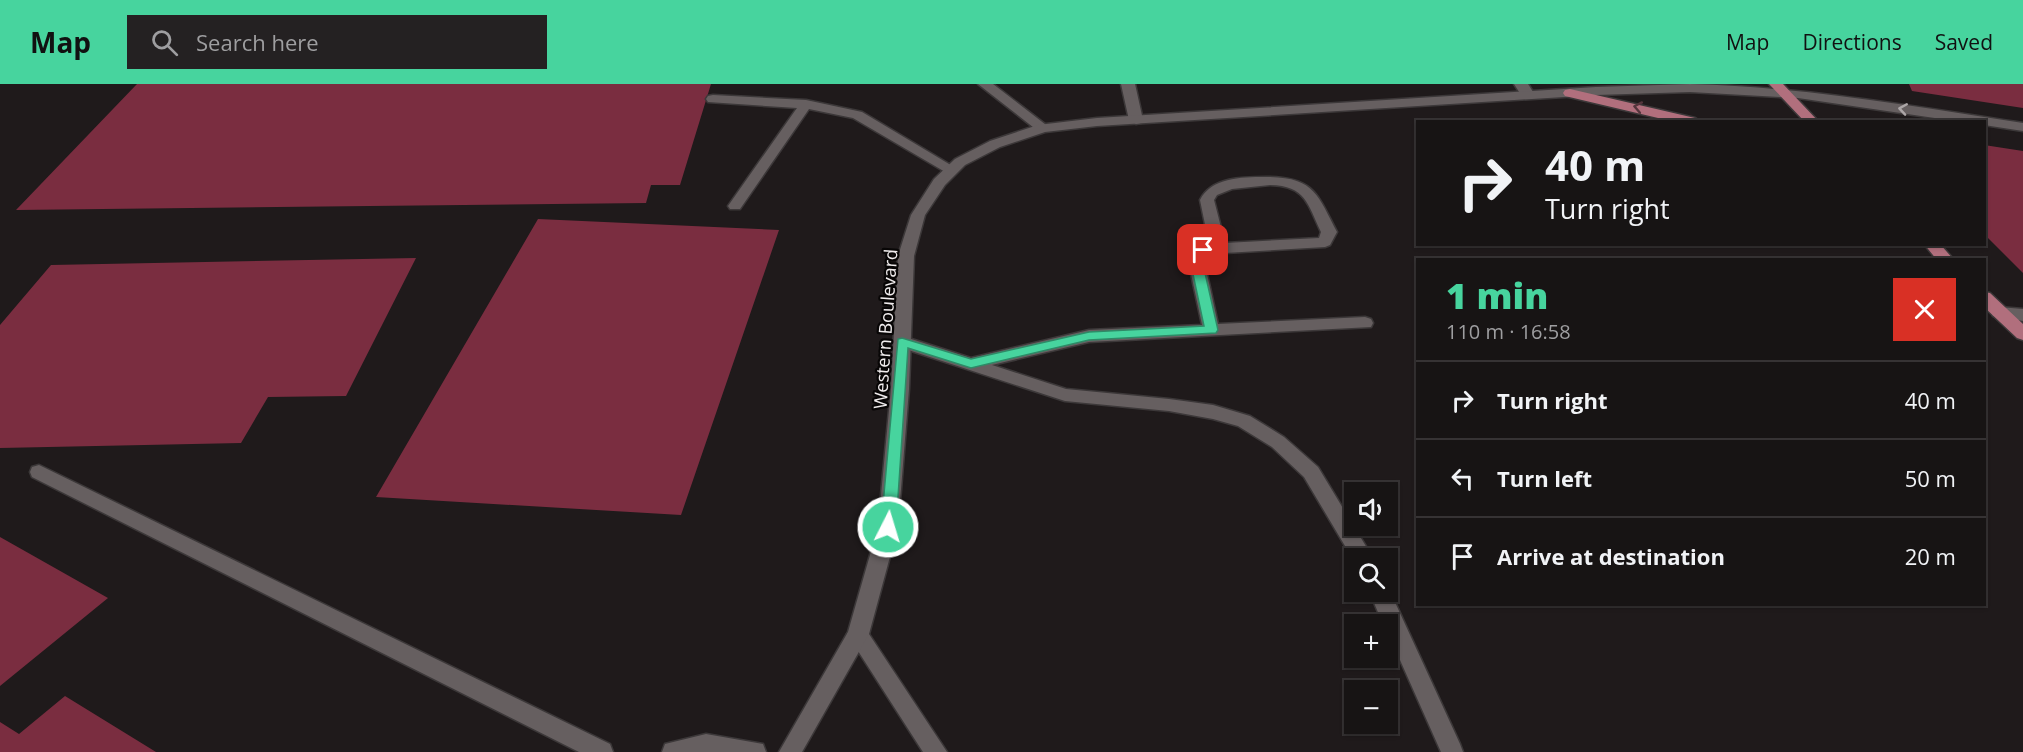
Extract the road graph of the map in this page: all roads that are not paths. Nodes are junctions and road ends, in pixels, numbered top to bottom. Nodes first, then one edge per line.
1 (986, 84) edge
2 (1128, 84) edge
3 (1779, 87) edge
4 (1525, 90) edge
5 (1570, 93) junction
6 (713, 99) dead end
7 (806, 104) junction
8 (1136, 120) junction
9 (1686, 120) edge
10 (1811, 120) edge
11 (1976, 120) edge
12 (1986, 122) edge
13 (2023, 127) edge
14 (1043, 128) junction
15 (952, 170) junction
16 (735, 206) dead end
17 (1218, 248) junction
18 (1986, 299) edge
19 (1999, 312) junction
20 (2023, 315) edge
21 (1365, 323) dead end
22 (1211, 330) junction
23 (2023, 334) edge
24 (902, 342) junction
25 (971, 364) junction
26 (39, 472) dead end
27 (1357, 548) edge
28 (1384, 602) edge
29 (858, 634) junction
30 (602, 752) edge
31 (673, 752) edge
32 (755, 752) edge
33 (790, 752) edge
34 (936, 752) edge
35 (1452, 752) edge

1 - 14 street
2 - 8 street
3 - 5 street, Western Boulevard
3 - 10 main road
11 -> 3 street, Western Boulevard
4 - 5 street, Western Boulevard
4 - 8 street, Western Boulevard
9 -> 5 main road
6 - 7 street
7 - 15 street
7 - 16 street
8 - 14 street, Western Boulevard
13 -> 12 street, Western Boulevard
14 - 15 street, Western Boulevard
15 - 24 street, Western Boulevard
17 - 17 street
17 - 22 street
18 - 19 main road
19 - 20 street
19 - 23 main road
21 - 22 street
22 - 25 street
24 - 25 street
24 - 29 street, Western Boulevard
25 - 27 street
26 - 30 street
28 - 35 street
29 - 33 street, Western Boulevard
29 - 34 street
31 - 32 street

